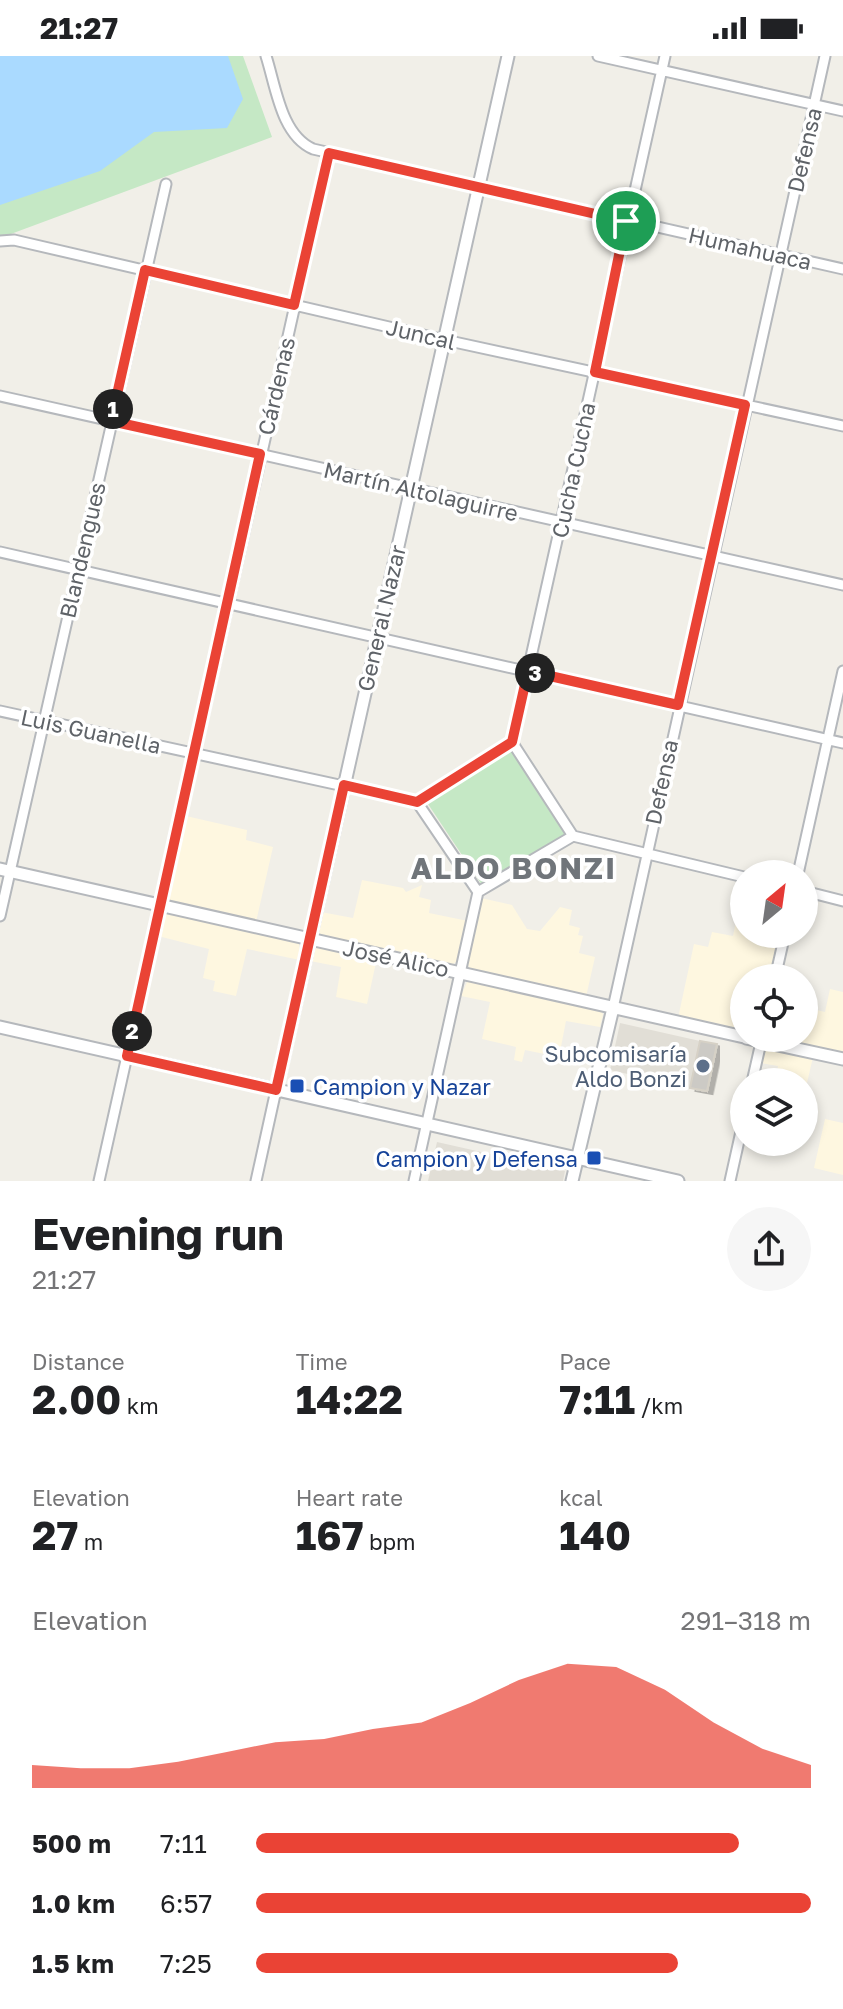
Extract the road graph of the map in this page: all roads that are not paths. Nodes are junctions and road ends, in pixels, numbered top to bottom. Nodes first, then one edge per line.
1 (266, 56) edge
2 (508, 56) edge
3 (598, 56) edge
4 (665, 56) edge
5 (825, 56) edge
6 (662, 70) junction
7 (815, 104) junction
8 (843, 111) edge
9 (329, 153) junction
10 (166, 184) dead end
11 (480, 187) junction
12 (626, 221) junction
13 (0, 241) edge
14 (780, 255) junction
15 (843, 269) edge
16 (145, 270) junction
17 (294, 305) junction
18 (445, 340) junction
19 (595, 372) junction
20 (0, 396) edge
21 (745, 405) junction
22 (111, 421) junction
23 (843, 426) edge
24 (260, 454) junction
25 (411, 488) junction
26 (562, 522) junction
27 (0, 552) edge
28 (713, 555) junction
29 (78, 570) junction
30 (843, 585) edge
31 (228, 604) junction
32 (377, 637) junction
33 (528, 671) junction
34 (843, 671) edge
35 (678, 705) junction
36 (0, 711) edge
37 (44, 721) junction
38 (828, 740) junction
39 (512, 742) junction
40 (843, 743) edge
41 (194, 754) junction
42 (344, 785) junction
43 (417, 802) junction
44 (573, 836) junction
45 (646, 854) junction
46 (801, 860) edge
47 (5, 870) edge
48 (730, 874) edge
49 (478, 892) junction
50 (818, 895) edge
51 (843, 901) edge
52 (159, 905) junction
53 (0, 916) edge
54 (310, 939) junction
55 (461, 972) junction
56 (613, 1008) junction
57 (0, 1027) edge
58 (730, 1035) edge
59 (813, 1052) edge
60 (127, 1056) junction
61 (843, 1059) edge
62 (276, 1090) junction
63 (427, 1124) junction
64 (736, 1156) edge
65 (578, 1157) junction
66 (99, 1181) edge
67 (256, 1181) edge
68 (414, 1181) edge
69 (572, 1181) edge
70 (678, 1181) edge
71 (730, 1181) edge

1 - 9 street, Humahuaca
2 - 11 street, General Nazar
3 - 6 street
4 - 6 street, Cucha Cucha
5 - 7 street, Defensa
6 - 7 street
6 - 12 street, Cucha Cucha
7 - 8 street
7 - 14 street, Defensa
9 - 11 street, Humahuaca
9 - 17 street, Cárdenas
10 - 16 street, Blandengues
11 - 12 street, Humahuaca
11 - 18 street, General Nazar
12 - 14 street, Humahuaca
12 - 19 street, Cucha Cucha
13 - 16 street, Juncal
14 - 15 street, Humahuaca
14 - 21 street, Defensa
16 - 17 street, Juncal
16 - 22 street, Blandengues
17 - 18 street, Juncal
17 - 24 street, Cárdenas
18 - 19 street, Juncal
18 - 25 street, General Nazar
19 - 21 street, Juncal
19 - 26 street, Cucha Cucha
20 - 22 street, Martín Altolaguirre
21 - 23 street, Juncal
21 - 28 street, Defensa
22 - 24 street, Martín Altolaguirre
22 - 29 street, Blandengues
24 - 25 street, Martín Altolaguirre
24 - 31 street, Cárdenas
25 - 26 street, Martín Altolaguirre
25 - 32 street, General Nazar
26 - 28 street, Martín Altolaguirre
26 - 33 street, Cucha Cucha
27 - 29 street
28 - 30 street, Martín Altolaguirre
28 - 35 street, Defensa
29 - 31 street
29 - 37 street, Blandengues
31 - 32 street
31 - 41 street, Cárdenas
32 - 33 street
32 - 42 street, General Nazar
33 - 35 street
33 - 39 street, Cucha Cucha
34 - 38 street
35 - 38 street
35 - 45 street, Defensa
36 - 37 street, Luis Guanella
37 - 41 street, Luis Guanella
37 - 47 street, Blandengues
38 - 40 street
38 - 46 street
39 - 43 street
39 - 44 street
41 - 42 street, Luis Guanella
41 - 52 street, Cárdenas
42 - 43 street, Luis Guanella
42 - 54 street, General Nazar
43 - 49 street
44 - 45 street
44 - 49 street
45 - 48 street
45 - 56 street, Defensa
47 - 52 street, José Alico
47 - 53 street, Blandengues
49 - 55 street
50 - 51 street
52 - 54 street, José Alico
52 - 60 street, Cárdenas
54 - 55 street, José Alico
54 - 62 street, General Nazar
55 - 56 street, José Alico
55 - 63 street
56 - 58 street, José Alico
56 - 65 street, Defensa
57 - 60 street
59 - 61 street, José Alico
60 - 62 street
60 - 66 street, Cárdenas
62 - 63 street
62 - 67 street, General Nazar
63 - 65 street
63 - 68 street
64 - 71 street
65 - 69 street, Defensa
65 - 70 street

